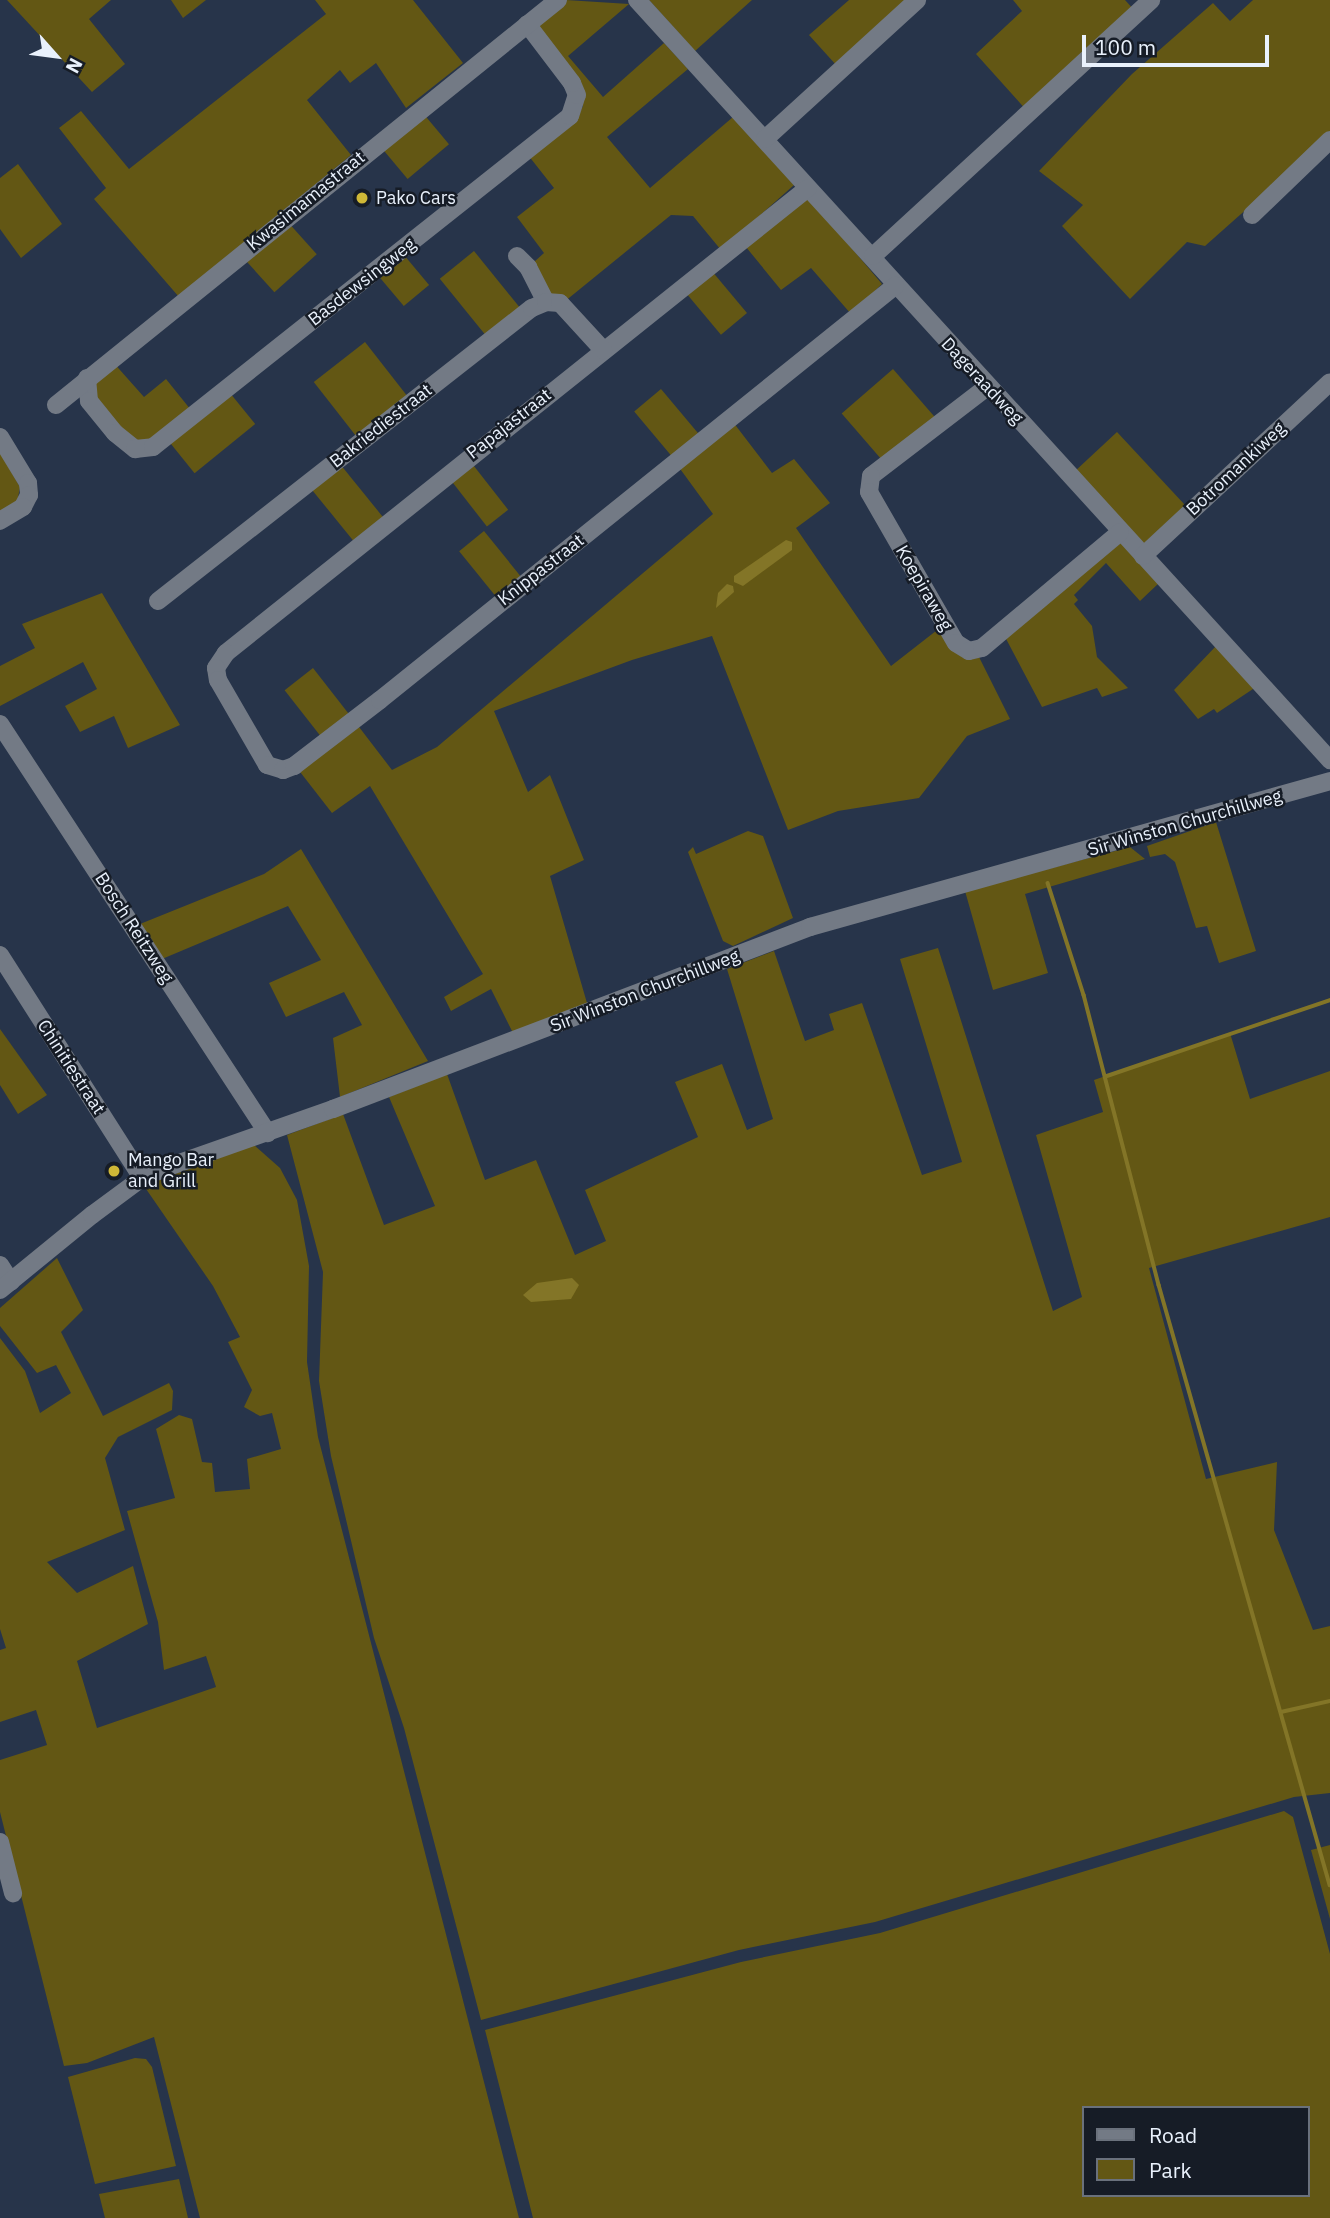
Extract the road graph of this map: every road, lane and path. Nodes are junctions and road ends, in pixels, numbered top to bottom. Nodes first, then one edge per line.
1 (558, 0) edge
2 (637, 0) edge
3 (917, 0) edge
4 (1151, 0) edge
5 (527, 23) junction
6 (765, 139) junction
7 (1330, 140) edge
8 (808, 188) junction
9 (1252, 215) dead end
10 (516, 256) dead end
11 (873, 256) junction
12 (895, 286) junction
13 (546, 302) junction
14 (603, 350) junction
15 (88, 379) junction
16 (1330, 382) edge
17 (987, 387) junction
18 (56, 405) dead end
19 (0, 437) edge
20 (0, 522) edge
21 (1119, 531) junction
22 (1143, 556) junction
23 (158, 601) dead end
24 (216, 668) joint
25 (0, 724) edge
26 (1330, 760) edge
27 (1330, 781) edge
28 (0, 955) edge
29 (268, 1133) junction
30 (142, 1178) junction
31 (0, 1265) edge
32 (5, 1286) edge
33 (0, 1842) edge
34 (13, 1893) dead end

1 - 5 street, Kwasimamastraat
2 - 6 street, Dageraadweg
3 - 6 street
4 - 11 street
5 - 15 street, Kwasimamastraat
5 - 15 street, Basdewsingweg
6 - 8 street, Dageraadweg
7 - 9 street
8 - 11 street, Dageraadweg
8 - 14 street, Papajastraat
10 - 13 street
11 - 12 street, Dageraadweg
12 - 17 street, Dageraadweg
12 - 24 street, Knippastraat
13 - 14 street
13 - 23 street, Bakriediestraat
14 - 24 street, Papajastraat
15 - 18 street, Kwasimamastraat
16 - 22 street, Botromankiweg
17 - 21 street, Dageraadweg
17 - 21 street, Koepiraweg
19 - 20 street
21 - 22 street, Dageraadweg
22 - 26 street, Dageraadweg
25 - 29 street, Bosch Reitzweg
27 - 29 street, Sir Winston Churchillweg
28 - 30 street, Chinitiestraat
29 - 30 street, Sir Winston Churchillweg
30 - 32 street, Sir Winston Churchillweg
31 - 32 street
33 - 34 street

